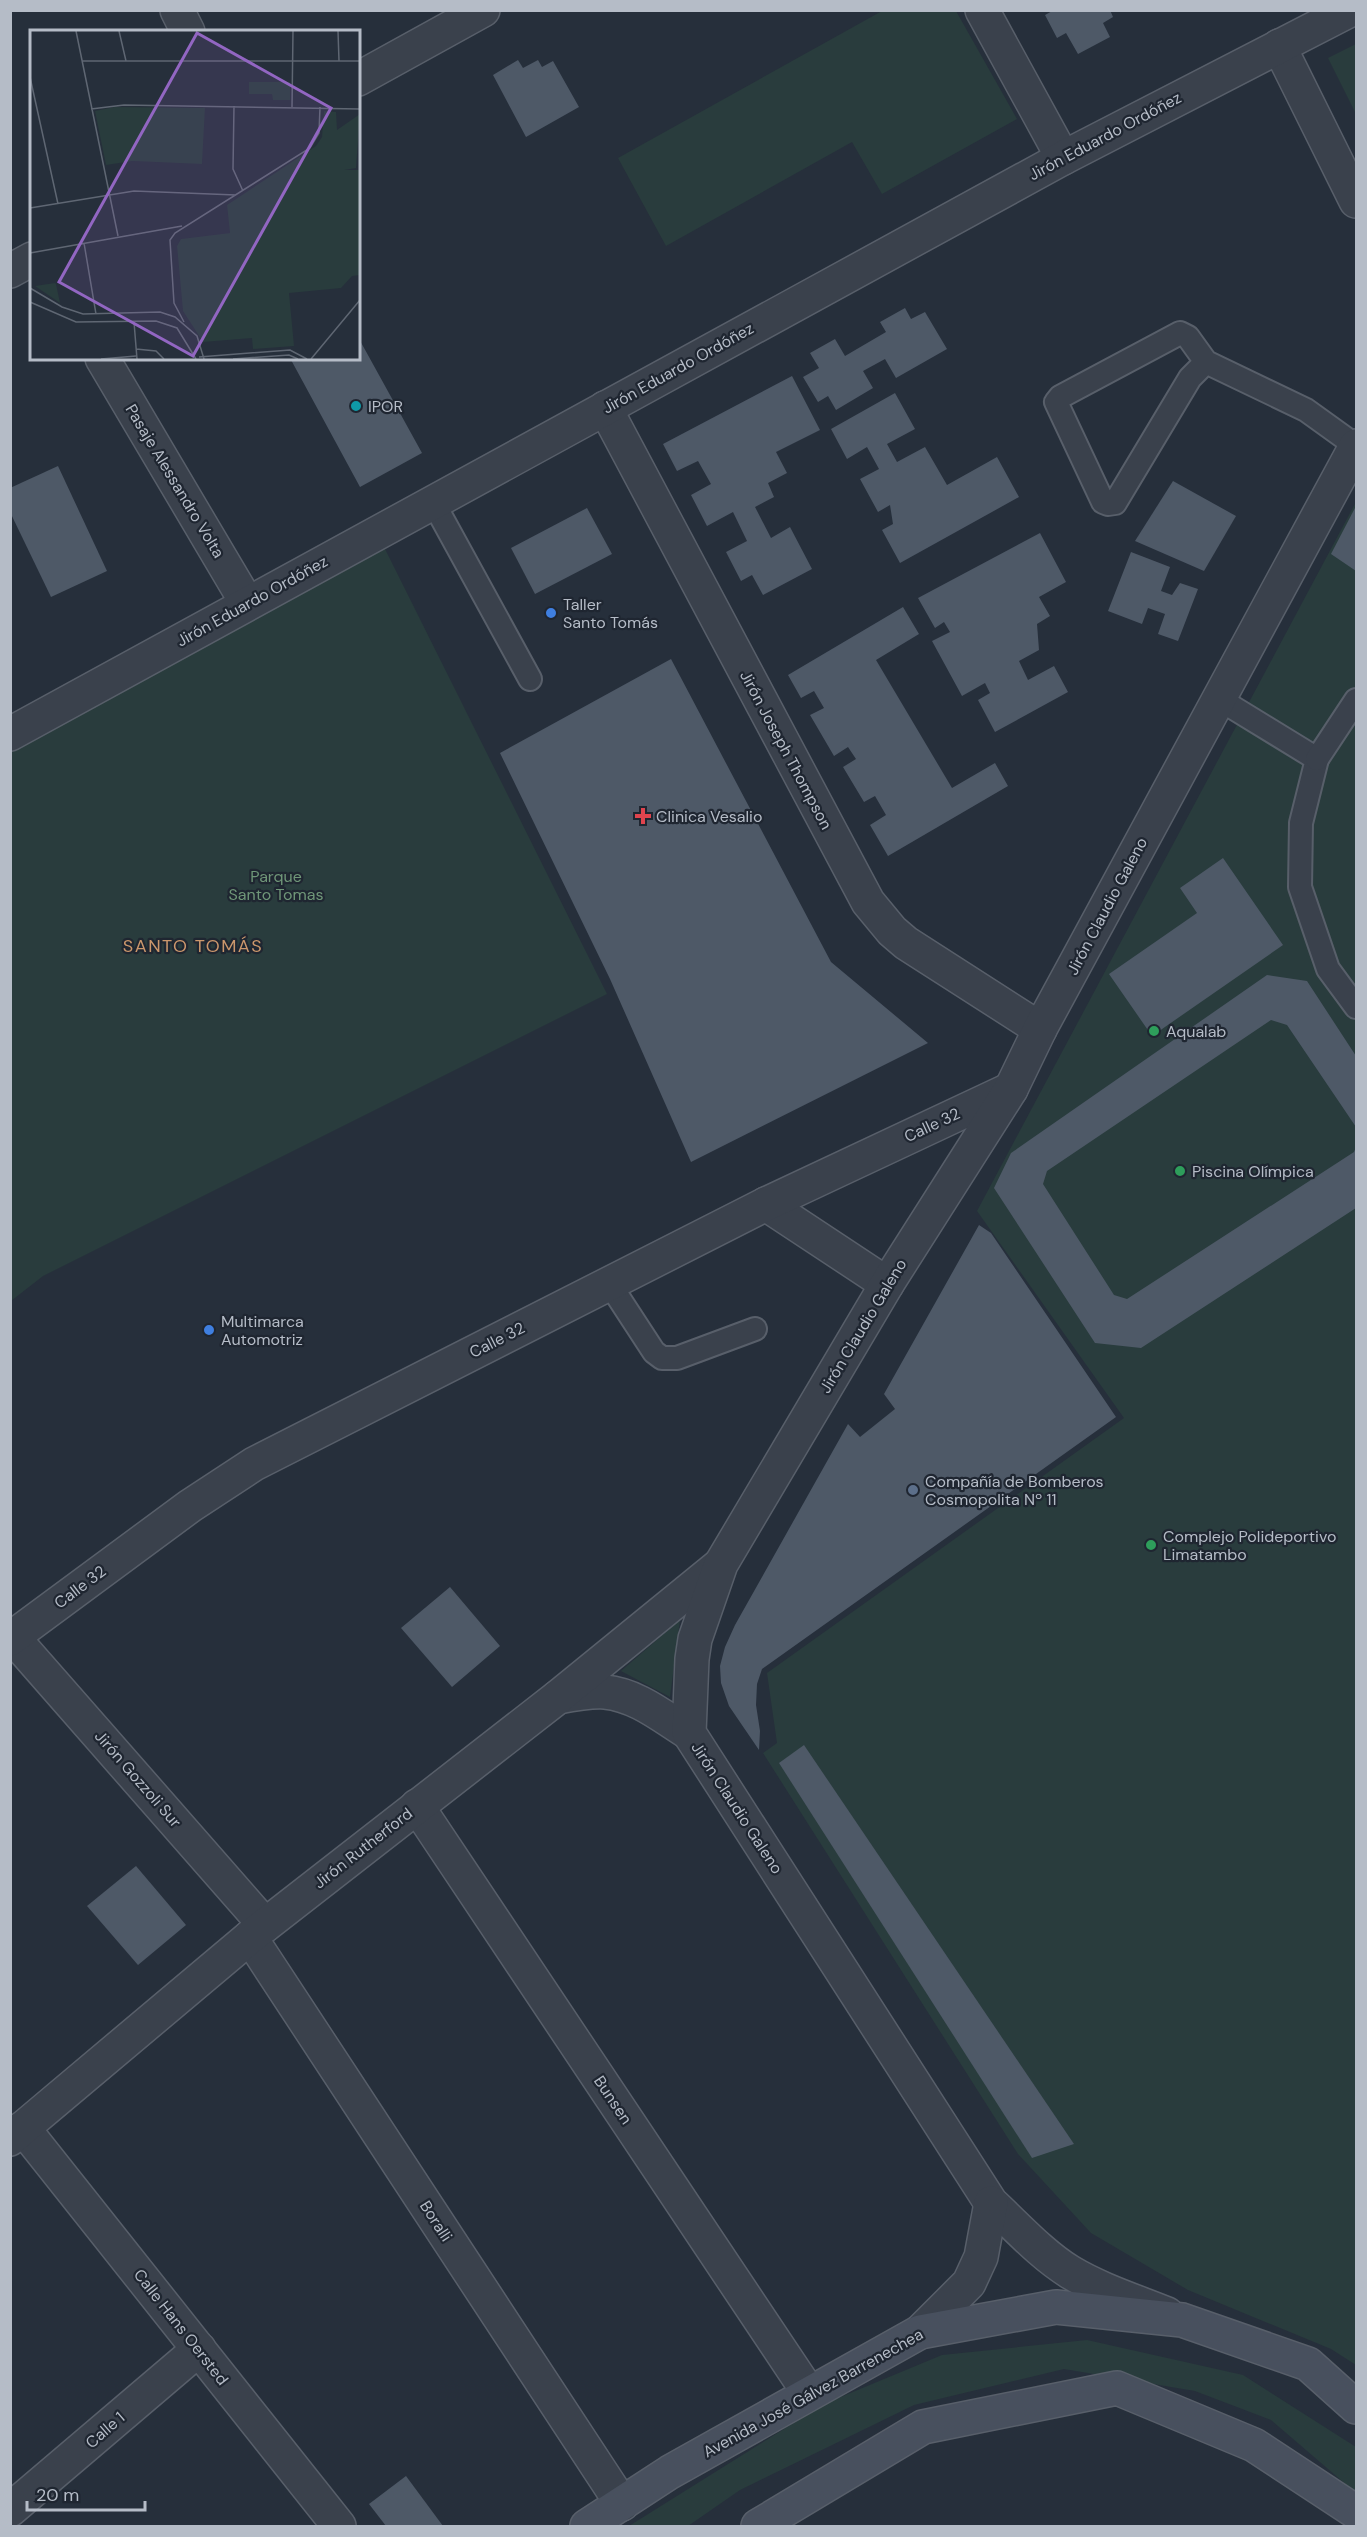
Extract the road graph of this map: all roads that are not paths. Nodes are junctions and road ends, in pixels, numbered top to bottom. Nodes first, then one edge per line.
1 (177, 10) edge
2 (483, 10) edge
3 (982, 10) edge
4 (1350, 10) edge
5 (187, 30) edge
6 (1279, 46) junction
7 (360, 78) edge
8 (1063, 158) junction
9 (1356, 201) edge
10 (30, 260) edge
11 (10, 271) edge
12 (103, 360) edge
13 (1206, 363) junction
14 (605, 408) junction
15 (1356, 446) edge
16 (433, 501) junction
17 (247, 603) junction
18 (530, 679) dead end
19 (1219, 699) junction
20 (1356, 700) edge
21 (10, 734) edge
22 (1317, 759) junction
23 (1356, 1007) edge
24 (1041, 1029) junction
25 (1011, 1089) junction
26 (766, 1204) junction
27 (609, 1284) junction
28 (887, 1284) junction
29 (755, 1329) dead end
30 (721, 1564) junction
31 (11, 1637) edge
32 (558, 1696) junction
33 (689, 1733) junction
34 (417, 1806) junction
35 (258, 1931) junction
36 (17, 2134) edge
37 (991, 2203) junction
38 (1182, 2320) junction
39 (920, 2332) junction
40 (199, 2349) junction
41 (809, 2393) junction
42 (1356, 2407) edge
43 (622, 2504) junction
44 (10, 2510) edge
45 (1356, 2512) edge
46 (339, 2526) edge
47 (587, 2526) edge
48 (758, 2526) edge

1 - 5 street
2 - 7 street
3 - 8 street
4 - 6 street, Jirón Eduardo Ordóñez
6 - 8 street, Jirón Eduardo Ordóñez
6 - 9 street
8 - 14 street, Jirón Eduardo Ordóñez
10 - 11 street
12 - 17 street, Pasaje Alessandro Volta
13 - 13 lane
13 - 15 lane
14 - 16 street, Jirón Eduardo Ordóñez
14 - 24 street, Jirón Joseph Thompson
15 - 19 street, Jirón Claudio Galeno
16 - 17 street, Jirón Eduardo Ordóñez
16 - 18 lane
17 - 21 street, Jirón Eduardo Ordóñez
19 - 22 lane
19 - 24 street, Jirón Claudio Galeno
20 - 22 lane
22 - 23 lane
24 - 25 street, Jirón Claudio Galeno
25 - 26 street, Calle 32
25 - 28 street, Jirón Claudio Galeno
26 - 27 street, Calle 32
26 - 28 street
27 - 29 lane
27 - 31 street, Calle 32
28 - 30 street, Jirón Claudio Galeno
30 - 32 street, Jirón Rutherford
30 - 33 street, Jirón Claudio Galeno
31 - 35 street, Jirón Gozzoli Sur
32 - 33 street
32 - 34 street, Jirón Rutherford
33 - 37 street, Jirón Claudio Galeno
34 - 35 street, Jirón Rutherford
34 - 41 street, Bunsen
35 - 36 street, Jirón Rutherford
35 - 43 street, Boralli
36 - 40 street, Calle Hans Oersted
37 - 38 street, Jirón Claudio Galeno
37 - 39 street
38 - 39 main road, Avenida José Gálvez Barrenechea
38 - 42 main road, Avenida José Gálvez Barrenechea
39 - 41 main road, Avenida José Gálvez Barrenechea
40 - 44 street, Calle 1
40 - 46 street, Calle Hans Oersted
41 - 43 main road, Avenida José Gálvez Barrenechea
43 - 47 main road, Avenida José Gálvez Barrenechea
45 - 48 main road

